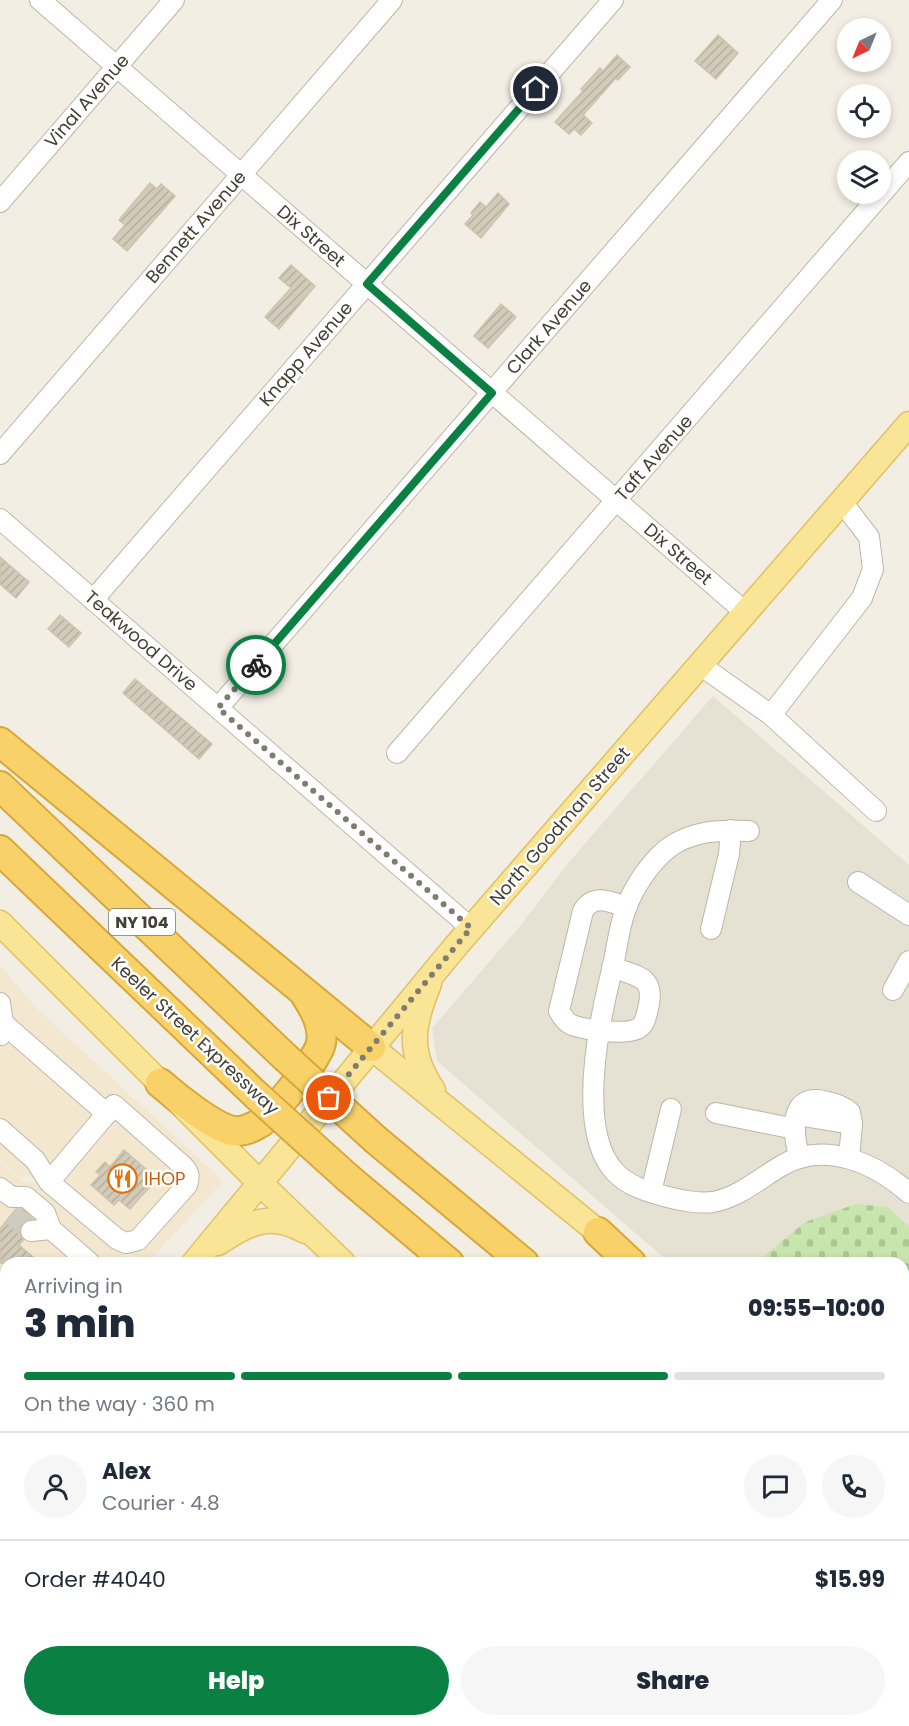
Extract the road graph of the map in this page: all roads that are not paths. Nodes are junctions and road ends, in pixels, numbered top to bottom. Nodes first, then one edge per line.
1 (40, 0) edge
2 (174, 0) edge
3 (392, 0) edge
4 (613, 0) edge
5 (832, 0) edge
6 (116, 67) junction
7 (909, 162) edge
8 (241, 175) junction
9 (0, 202) edge
10 (367, 284) junction
11 (492, 393) junction
12 (909, 424) edge
13 (0, 454) edge
14 (616, 501) junction
15 (842, 502) junction
16 (0, 519) edge
17 (93, 600) junction
18 (746, 613) junction
19 (700, 665) junction
20 (218, 708) junction
21 (771, 715) junction
22 (0, 742) edge
23 (397, 753) dead end
24 (0, 786) edge
25 (876, 811) dead end
26 (0, 850) edge
27 (858, 882) dead end
28 (627, 907) junction
29 (909, 915) edge
30 (0, 923) edge
31 (471, 928) junction
32 (711, 929) dead end
33 (909, 962) edge
34 (612, 967) junction
35 (436, 969) junction
36 (294, 982) junction
37 (893, 990) dead end
38 (0, 1003) edge
39 (2, 1030) edge
40 (599, 1030) junction
41 (371, 1047) junction
42 (160, 1083) junction
43 (671, 1109) dead end
44 (450, 1111) junction
45 (716, 1113) dead end
46 (107, 1114) junction
47 (796, 1122) junction
48 (0, 1129) edge
49 (800, 1158) junction
50 (849, 1158) junction
51 (49, 1182) junction
52 (260, 1183) junction
53 (651, 1192) junction
54 (909, 1193) edge
55 (8, 1200) edge
56 (51, 1229) junction
57 (31, 1231) dead end
58 (598, 1232) junction
59 (320, 1241) junction
60 (83, 1257) edge
61 (202, 1257) edge
62 (204, 1257) edge
63 (337, 1257) edge
64 (442, 1257) edge
65 (517, 1257) edge
66 (625, 1257) edge
67 (629, 1257) edge

1 - 6 street, Dix Street
2 - 6 street, Vinal Avenue
3 - 8 street, Bennett Avenue
4 - 10 street, Knapp Avenue
5 - 11 street, Clark Avenue
6 - 8 street, Dix Street
6 - 9 street, Vinal Avenue
7 - 14 street, Taft Avenue
8 - 10 street, Dix Street
8 - 13 street, Bennett Avenue
10 - 11 street, Dix Street
10 - 17 street, Knapp Avenue
11 - 14 street, Dix Street
11 - 20 street, Clark Avenue
12 - 15 main road, North Goodman Street
14 - 18 street, Dix Street
14 - 23 street, Taft Avenue
15 - 18 main road, North Goodman Street
15 - 21 street
16 - 17 street, Teakwood Drive
17 - 20 street, Teakwood Drive
18 - 19 main road, North Goodman Street
19 - 21 street
19 - 31 main road, North Goodman Street
20 - 31 street, Teakwood Drive
21 - 25 street
22 - 36 highway
24 - 65 highway, NY 104, bridge
26 - 64 highway, Keeler Street Expressway / NY 104, bridge
27 - 29 street
28 - 32 street
28 - 34 street
28 - 40 street
30 - 42 main road
31 - 35 main road, North Goodman Street
33 - 37 street
34 - 40 street
34 - 40 street
35 - 41 main road, North Goodman Street
35 - 44 main road
36 - 41 highway
36 - 42 highway
38 - 39 street
39 - 46 street
40 - 53 street
41 - 44 main road
41 - 52 main road, North Goodman Street
42 - 52 main road
43 - 53 street
44 - 58 main road
45 - 47 street
46 - 51 street
46 - 51 street
47 - 49 street
47 - 50 street
48 - 51 street
49 - 50 street
49 - 53 street
50 - 54 street
52 - 59 main road
52 - 61 main road, North Goodman Street
55 - 56 street
56 - 57 street
56 - 60 street
58 - 66 highway
58 - 67 main road
59 - 62 main road
59 - 63 main road

